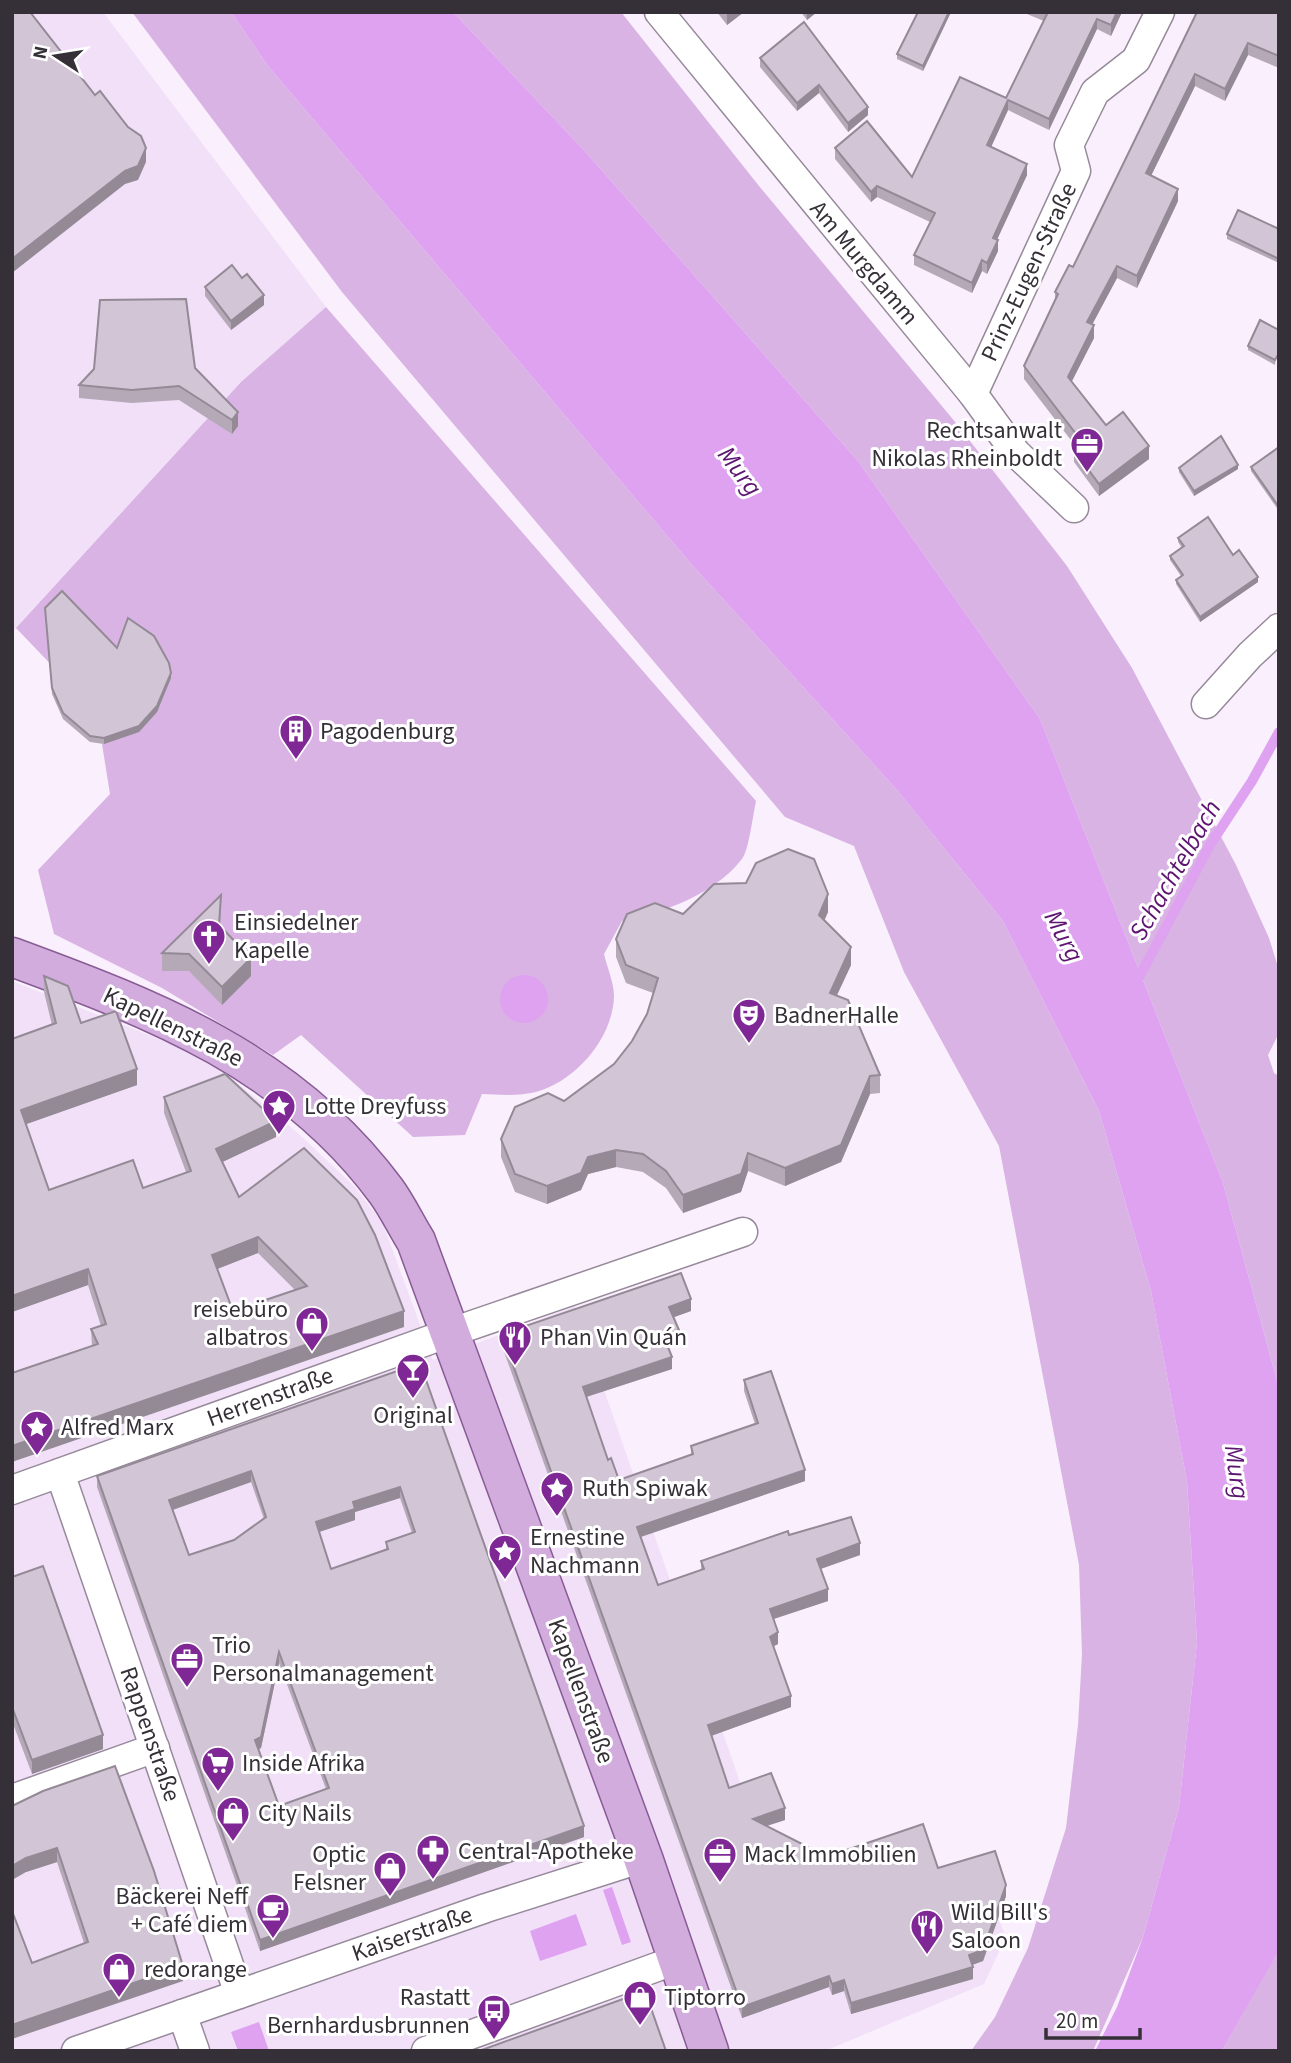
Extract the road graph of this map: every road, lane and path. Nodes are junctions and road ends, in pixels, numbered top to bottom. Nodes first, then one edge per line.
1 (659, 12) edge
2 (1160, 12) edge
3 (973, 394) junction
4 (1074, 508) dead end
5 (1279, 628) edge
6 (1206, 704) dead end
7 (12, 957) edge
8 (743, 1232) dead end
9 (449, 1333) junction
10 (60, 1473) junction
11 (12, 1490) edge
12 (155, 1748) junction
13 (12, 1799) edge
14 (643, 1858) junction
15 (676, 1960) junction
16 (239, 1994) junction
17 (182, 2014) junction
18 (76, 2051) edge
19 (195, 2051) edge
20 (426, 2051) edge
21 (709, 2051) edge

1 - 3 street, Am Murgdamm
2 - 3 street, Prinz-Eugen-Straße
3 - 4 street, Am Murgdamm
5 - 6 street
7 - 9 main road, Kapellenstraße
8 - 9 street
9 - 10 street, Herrenstraße
9 - 14 main road, Kapellenstraße
10 - 11 street, Herrenstraße
10 - 12 street, Rappenstraße
12 - 13 street
12 - 16 street, Rappenstraße
14 - 15 main road, Kapellenstraße
14 - 16 street, Kaiserstraße
15 - 20 street
15 - 21 main road, Kapellenstraße
16 - 17 street, Kaiserstraße
17 - 18 street, Kaiserstraße
17 - 19 street

